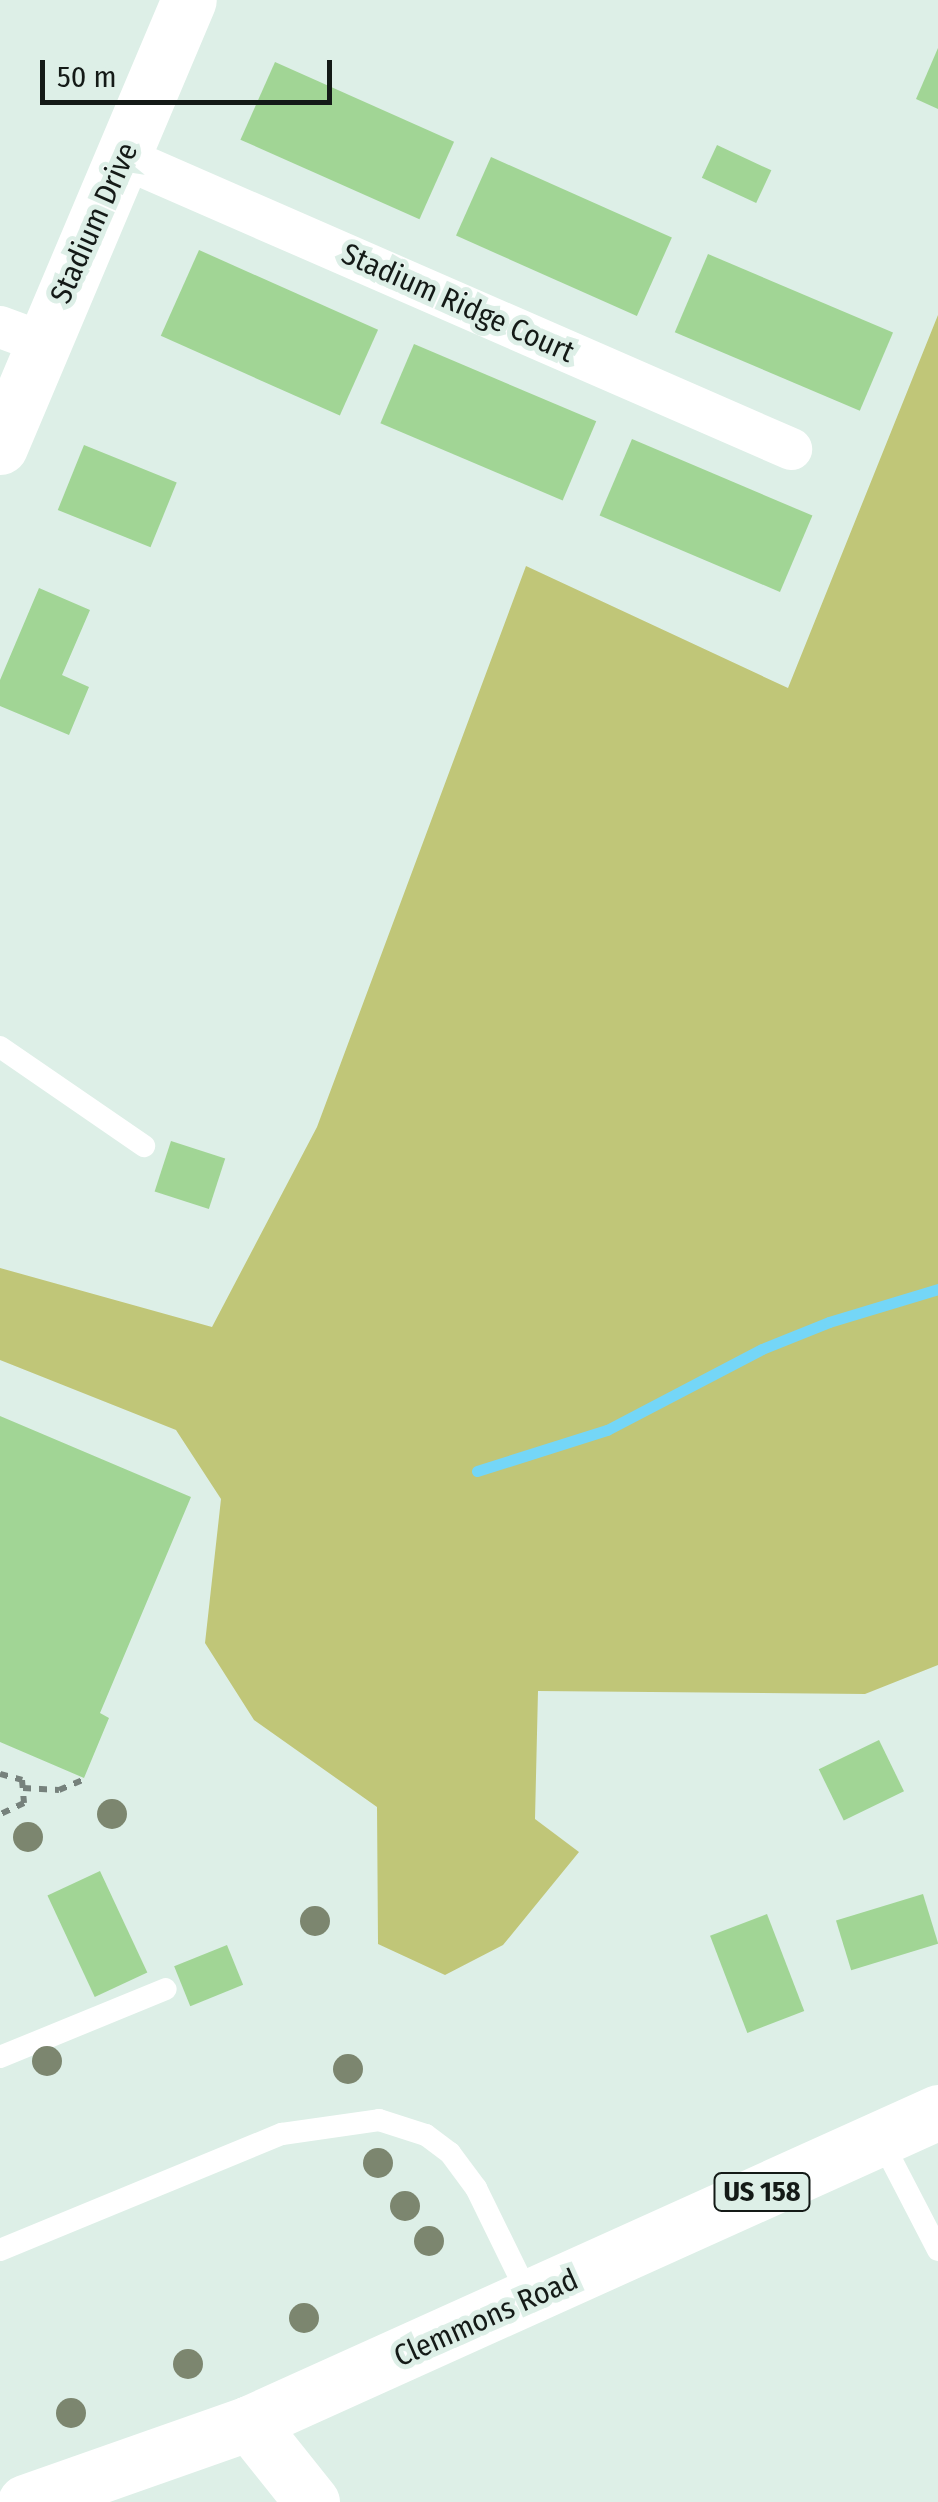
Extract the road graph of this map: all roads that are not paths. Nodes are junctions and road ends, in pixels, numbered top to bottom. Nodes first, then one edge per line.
1 (189, 0) edge
2 (124, 158) junction
3 (21, 334) edge
4 (0, 447) edge
5 (792, 449) dead end
6 (0, 1047) edge
7 (144, 1146) dead end
8 (166, 1989) dead end
9 (0, 2057) edge
10 (938, 2112) edge
11 (880, 2138) junction
12 (0, 2250) edge
13 (938, 2250) edge
14 (530, 2298) junction
15 (250, 2423) junction
16 (25, 2502) edge
17 (263, 2502) edge
18 (312, 2502) edge

1 - 2 main road, Stadium Drive
2 - 3 main road, Stadium Drive
2 - 5 street, Stadium Ridge Court
3 - 4 main road, Stadium Drive
6 - 7 lane
8 - 9 lane
10 - 11 main road, Clemmons Road / US 158
11 - 13 lane
11 - 14 main road, Clemmons Road / US 158
12 - 14 lane
14 - 15 main road, Clemmons Road / US 158
15 - 16 main road, Clemmons Road / US 158
15 - 17 main road
15 - 18 main road

